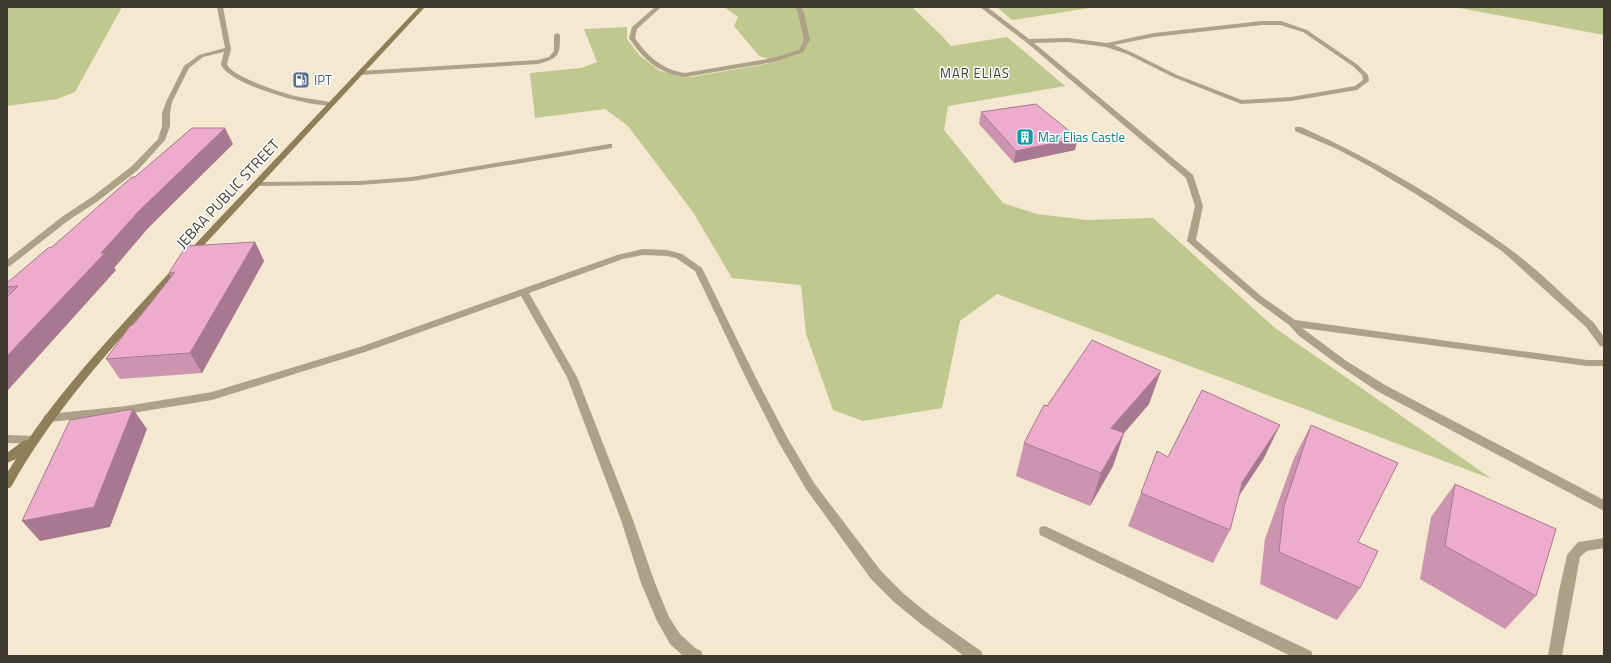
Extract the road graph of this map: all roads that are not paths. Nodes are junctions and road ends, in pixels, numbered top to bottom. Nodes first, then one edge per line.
1 (220, 7) edge
2 (422, 7) edge
3 (658, 7) edge
4 (798, 7) edge
5 (983, 7) edge
6 (558, 35) dead end
7 (1028, 41) junction
8 (1107, 45) junction
9 (228, 49) junction
10 (360, 73) junction
11 (332, 104) junction
12 (1298, 128) dead end
13 (609, 146) dead end
14 (255, 184) junction
15 (7, 264) edge
16 (523, 291) junction
17 (1292, 323) junction
18 (1604, 344) edge
19 (1604, 363) edge
20 (49, 418) junction
21 (7, 439) edge
22 (34, 440) junction
23 (7, 459) edge
24 (7, 484) edge
25 (1604, 506) edge
26 (1046, 531) dead end
27 (1604, 543) edge
28 (926, 620) junction
29 (696, 656) edge
30 (964, 656) edge
31 (976, 656) edge
32 (1306, 656) edge
33 (1555, 656) edge

1 - 9 street
2 - 10 main road, JEBAA PUBLIC STREET
3 - 4 street
5 - 7 street
6 - 10 street
7 - 8 street
7 - 17 street
8 - 8 street
9 - 11 street
9 - 15 street
10 - 11 main road, JEBAA PUBLIC STREET
11 - 14 main road, JEBAA PUBLIC STREET
12 - 18 street
13 - 14 street
14 - 20 main road, JEBAA PUBLIC STREET
16 - 20 street
16 - 28 street
16 - 29 street
17 - 19 street
17 - 25 street
20 - 22 main road, JEBAA PUBLIC STREET
21 - 22 street
22 - 23 main road
22 - 24 main road, JEBAA PUBLIC STREET
26 - 32 street
27 - 33 street
28 - 30 street
28 - 31 street

